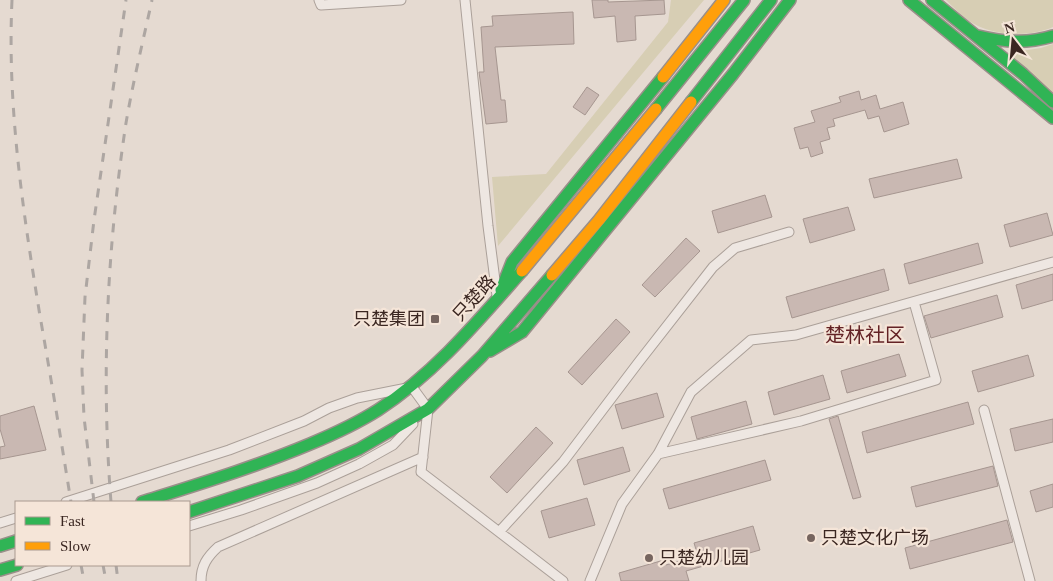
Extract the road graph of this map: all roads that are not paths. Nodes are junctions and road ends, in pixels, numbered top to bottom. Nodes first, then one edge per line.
1 (401, 0) edge
2 (465, 0) edge
3 (724, 0) edge
4 (744, 0) edge
5 (771, 0) edge
6 (790, 0) edge
7 (909, 0) edge
8 (932, 0) edge
9 (320, 3) edge
10 (976, 36) junction
11 (1053, 36) edge
12 (1053, 102) edge
13 (1053, 118) edge
14 (789, 232) dead end
15 (1053, 262) edge
16 (498, 299) junction
17 (914, 302) junction
18 (482, 356) junction
19 (412, 387) junction
20 (428, 409) junction
21 (984, 410) dead end
22 (658, 454) junction
23 (423, 457) junction
24 (69, 501) edge
25 (145, 501) edge
26 (190, 512) edge
27 (15, 518) edge
28 (0, 523) edge
29 (190, 526) edge
30 (499, 532) junction
31 (15, 541) edge
32 (0, 546) edge
33 (15, 566) edge
34 (64, 566) edge
35 (0, 570) edge
36 (16, 581) edge
37 (201, 581) edge
38 (563, 581) edge
39 (590, 581) edge
40 (1030, 581) edge

1 - 9 street
2 - 16 street
3 - 16 main road
4 - 16 main road, 只楚路
5 - 18 main road
6 - 18 main road
7 - 13 main road
8 - 10 main road
10 - 11 main road
10 - 12 main road
14 - 30 street
15 - 17 street
16 - 19 main road, 只楚路
17 - 22 street
17 - 22 street
18 - 20 main road
19 - 20 street
19 - 24 street
19 - 25 main road, 只楚路
20 - 23 street
20 - 26 main road
20 - 29 street
21 - 40 street
22 - 39 street
23 - 30 street
23 - 37 street
27 - 28 street
30 - 38 street
31 - 32 main road
33 - 35 main road
34 - 36 street

